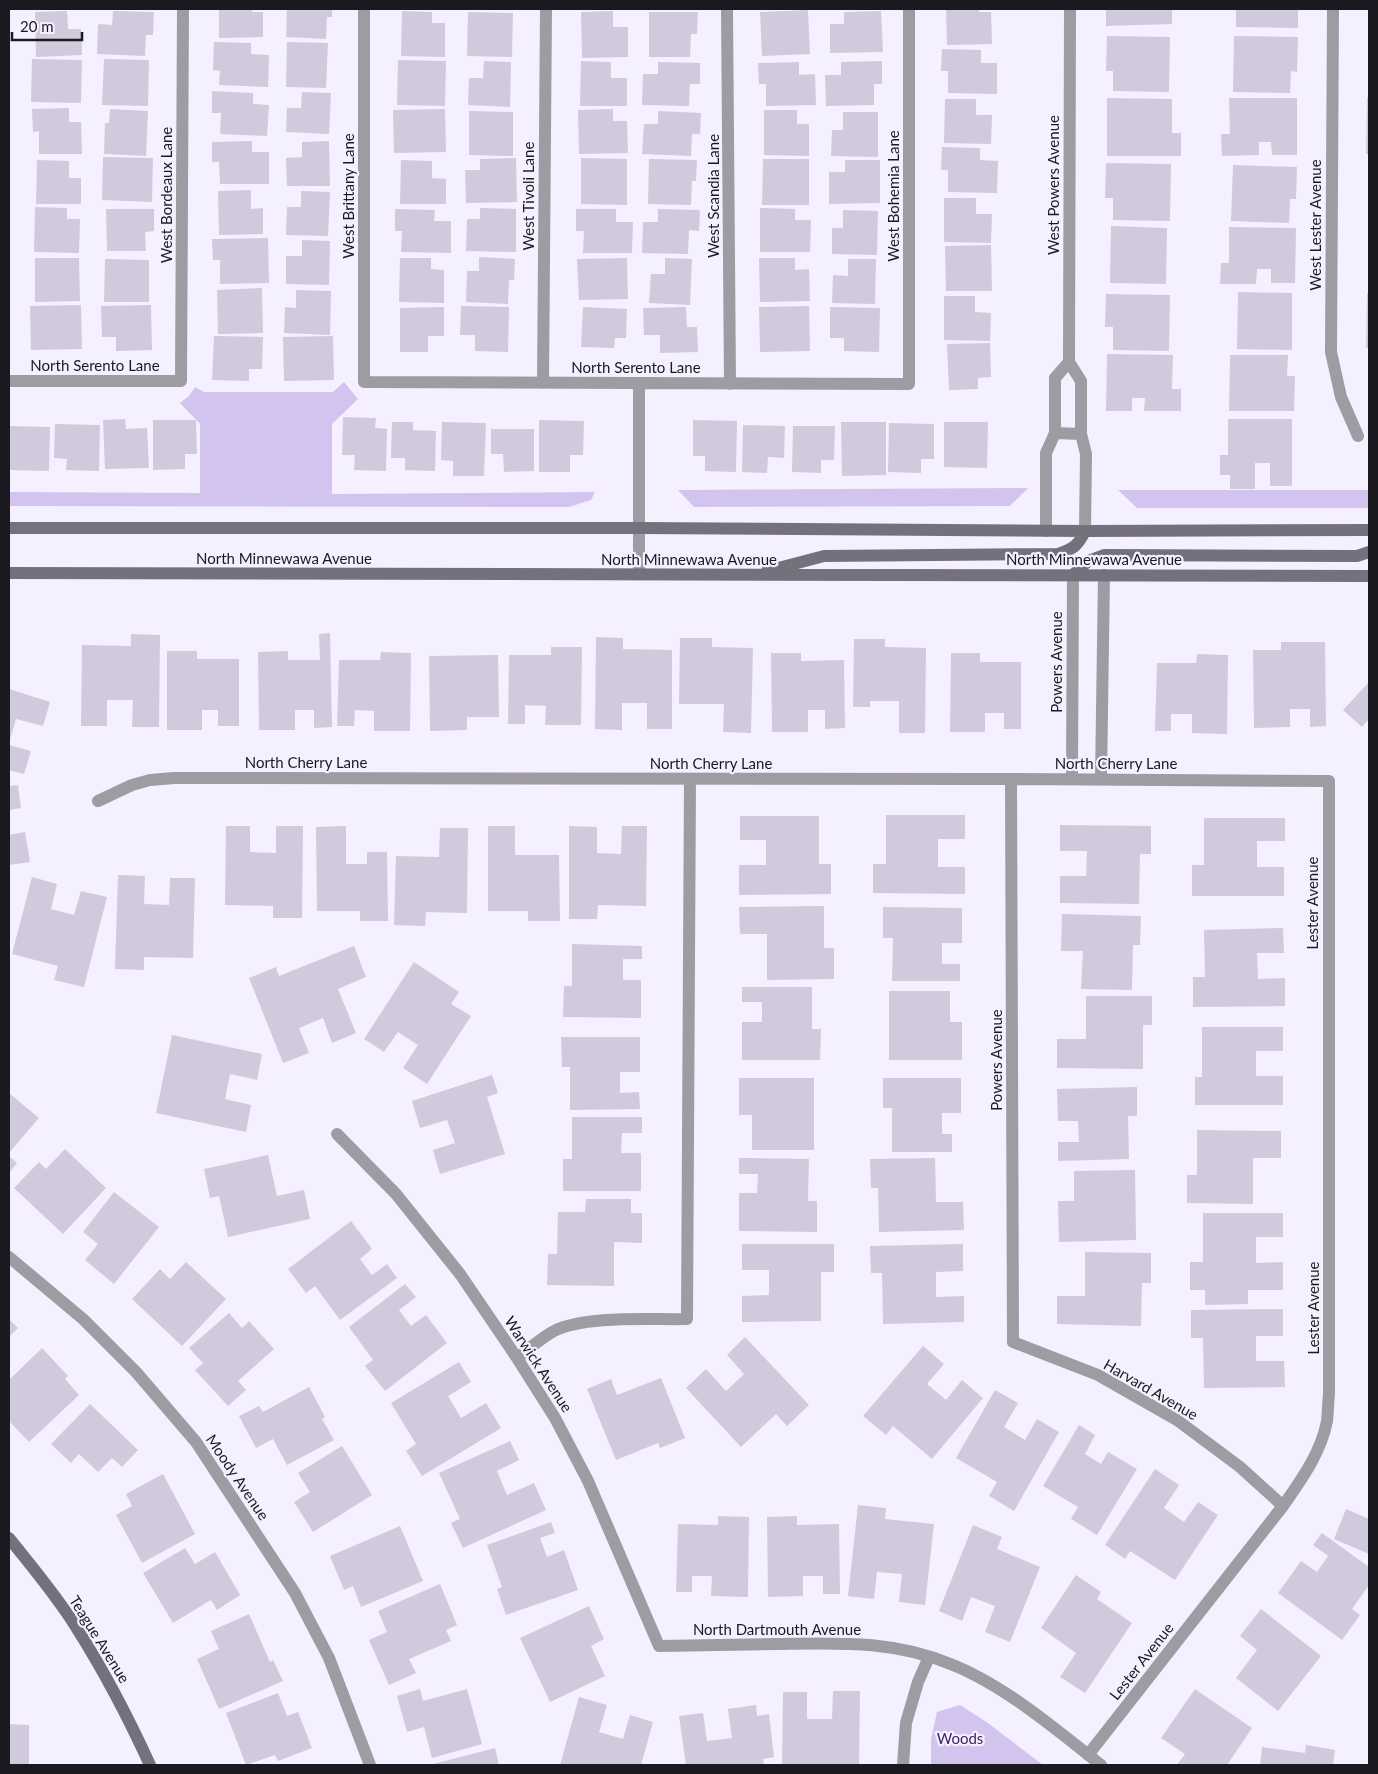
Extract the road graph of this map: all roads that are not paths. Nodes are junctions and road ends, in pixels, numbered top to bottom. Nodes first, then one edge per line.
1 (182, 9) edge
2 (364, 9) edge
3 (546, 9) edge
4 (728, 9) edge
5 (909, 9) edge
6 (1070, 9) edge
7 (1333, 9) edge
8 (1069, 362) junction
9 (9, 382) edge
10 (181, 382) joint
11 (364, 382) joint
12 (543, 383) junction
13 (639, 383) junction
14 (730, 384) junction
15 (909, 384) joint
16 (1055, 433) junction
17 (1081, 434) junction
18 (1358, 436) dead end
19 (9, 528) edge
20 (639, 528) junction
21 (1369, 530) edge
22 (1046, 531) junction
23 (1085, 531) junction
24 (1369, 552) edge
25 (9, 573) edge
26 (639, 574) junction
27 (1073, 575) junction
28 (1104, 575) junction
29 (750, 576) junction
30 (1369, 576) edge
31 (690, 779) junction
32 (1011, 779) junction
33 (1072, 780) junction
34 (1101, 780) junction
35 (1328, 781) joint
36 (98, 801) dead end
37 (337, 1134) dead end
38 (9, 1257) edge
39 (1012, 1342) joint
40 (517, 1358) junction
41 (1283, 1506) junction
42 (9, 1538) edge
43 (659, 1646) joint
44 (929, 1657) junction
45 (1088, 1755) junction
46 (150, 1765) edge
47 (370, 1765) edge
48 (903, 1765) edge
49 (1101, 1765) edge

1 - 10 street, West Bordeaux Lane
2 - 11 street, West Brittany Lane
3 - 12 street, West Tivoli Lane
4 - 14 street, West Scandia Lane
5 - 15 street, West Bohemia Lane
6 - 8 street, West Powers Avenue
7 - 18 street, West Lester Avenue
8 - 16 street
8 - 17 street, West Powers Avenue
9 - 10 street, North Serento Lane
11 - 12 street, North Serento Lane
12 - 13 street, North Serento Lane
13 - 14 street, North Serento Lane
13 - 20 street
14 - 15 street, North Serento Lane
16 - 17 street
16 - 22 street
17 - 23 street, West Powers Avenue
19 - 20 main road, North Minnewawa Avenue
20 - 22 main road, North Minnewawa Avenue
20 - 26 street
21 - 23 main road, North Minnewawa Avenue
22 - 23 main road, North Minnewawa Avenue
23 - 29 main road
24 - 27 main road
25 - 26 main road, North Minnewawa Avenue
26 - 29 main road, North Minnewawa Avenue
27 - 28 main road, North Minnewawa Avenue
27 - 29 main road, North Minnewawa Avenue
27 - 33 street, Powers Avenue
28 - 30 main road, North Minnewawa Avenue
28 - 34 street
31 - 32 street, North Cherry Lane
31 - 36 street, North Cherry Lane
31 - 40 street
32 - 33 street, North Cherry Lane
32 - 39 street, Powers Avenue
33 - 34 street, North Cherry Lane
34 - 35 street, North Cherry Lane
35 - 41 street, Lester Avenue
37 - 40 street, Warwick Avenue
38 - 47 street, Moody Avenue
39 - 41 street, Harvard Avenue
40 - 43 street, Warwick Avenue
41 - 45 street, Lester Avenue
42 - 46 main road, Teague Avenue
43 - 44 street, North Dartmouth Avenue
44 - 45 street, North Dartmouth Avenue
44 - 48 street
45 - 49 street, North Dartmouth Avenue

